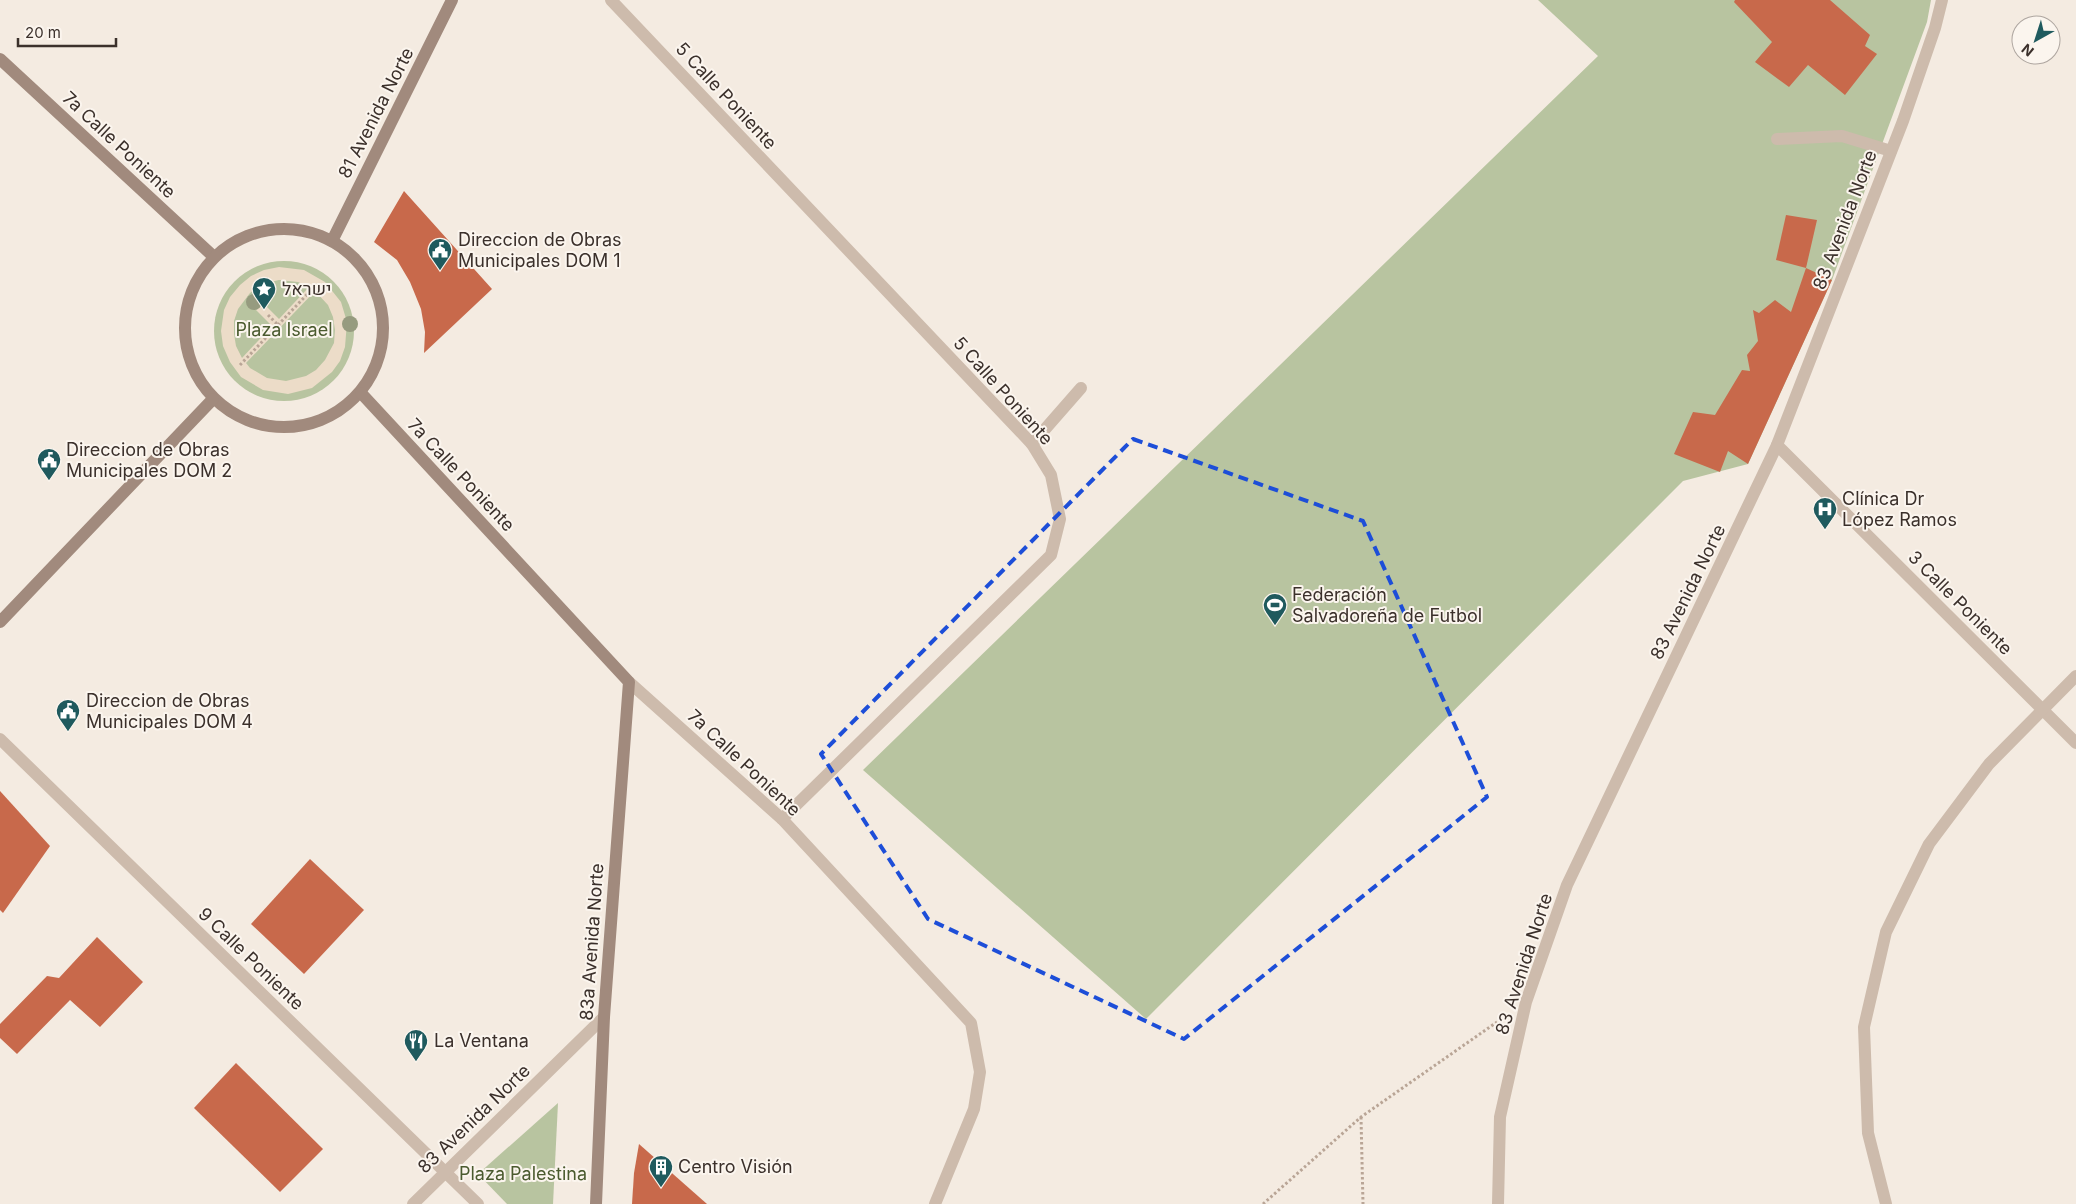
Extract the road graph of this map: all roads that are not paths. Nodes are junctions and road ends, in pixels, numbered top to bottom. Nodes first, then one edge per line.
1 (452, 0) edge
2 (611, 0) edge
3 (1942, 0) edge
4 (0, 59) edge
5 (1777, 139) dead end
6 (1891, 151) junction
7 (332, 241) junction
8 (214, 257) junction
9 (1081, 388) dead end
10 (361, 392) junction
11 (213, 399) junction
12 (1032, 444) junction
13 (1777, 445) junction
14 (0, 622) edge
15 (2076, 676) edge
16 (629, 682) junction
17 (2042, 709) junction
18 (0, 739) edge
19 (2076, 743) edge
20 (782, 819) junction
21 (604, 1017) junction
22 (445, 1171) junction
23 (413, 1204) edge
24 (478, 1204) edge
25 (596, 1204) edge
26 (935, 1204) edge
27 (1498, 1204) edge
28 (1886, 1204) edge

1 - 7 street, 81 Avenida Norte
2 - 12 street, 5 Calle Poniente
3 - 6 street, 83 Avenida Norte
4 - 8 street, 7a Calle Poniente
5 - 6 street
6 - 13 street, 83 Avenida Norte
7 - 8 street
7 - 10 street
8 - 11 street
9 - 12 street
10 - 11 street
10 - 16 street, 7a Calle Poniente
11 - 14 street
12 - 20 street, 5 Calle Poniente
13 - 17 street, 3 Calle Poniente
13 - 27 street, 83 Avenida Norte
15 - 17 street
16 - 20 street, 7a Calle Poniente
16 - 21 street, 83a Avenida Norte
17 - 19 street, 3 Calle Poniente
17 - 28 street
18 - 22 street, 9 Calle Poniente
20 - 26 street, 7a Calle Poniente
21 - 22 street, 83 Avenida Norte
21 - 25 street, 83a Avenida Norte
22 - 23 street, 83 Avenida Norte
22 - 24 street, 9 Calle Poniente

